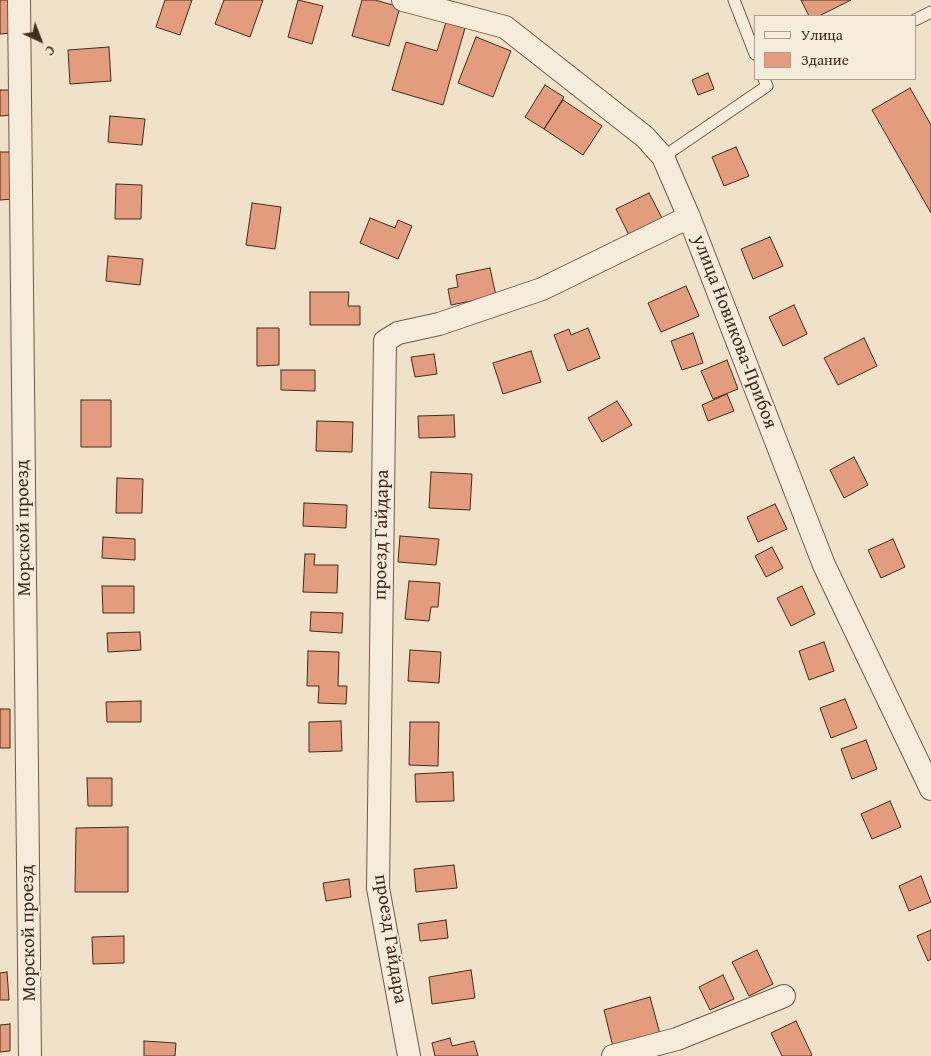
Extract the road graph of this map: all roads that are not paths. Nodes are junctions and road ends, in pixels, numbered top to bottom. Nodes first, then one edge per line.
1 (19, 0) edge
2 (403, 0) edge
3 (734, 0) edge
4 (931, 12) edge
5 (916, 20) edge
6 (754, 51) edge
7 (764, 80) edge
8 (663, 156) junction
9 (689, 217) junction
10 (931, 789) edge
11 (784, 996) dead end
12 (30, 1056) edge
13 (409, 1056) edge
14 (613, 1056) edge

1 - 12 street, Морской проезд
2 - 8 street, улица Новикова-Прибоя
3 - 6 lane
4 - 5 lane
7 - 8 lane
8 - 9 street, улица Новикова-Прибоя
9 - 10 street, улица Новикова-Прибоя
9 - 13 street, проезд Гайдара
11 - 14 street

